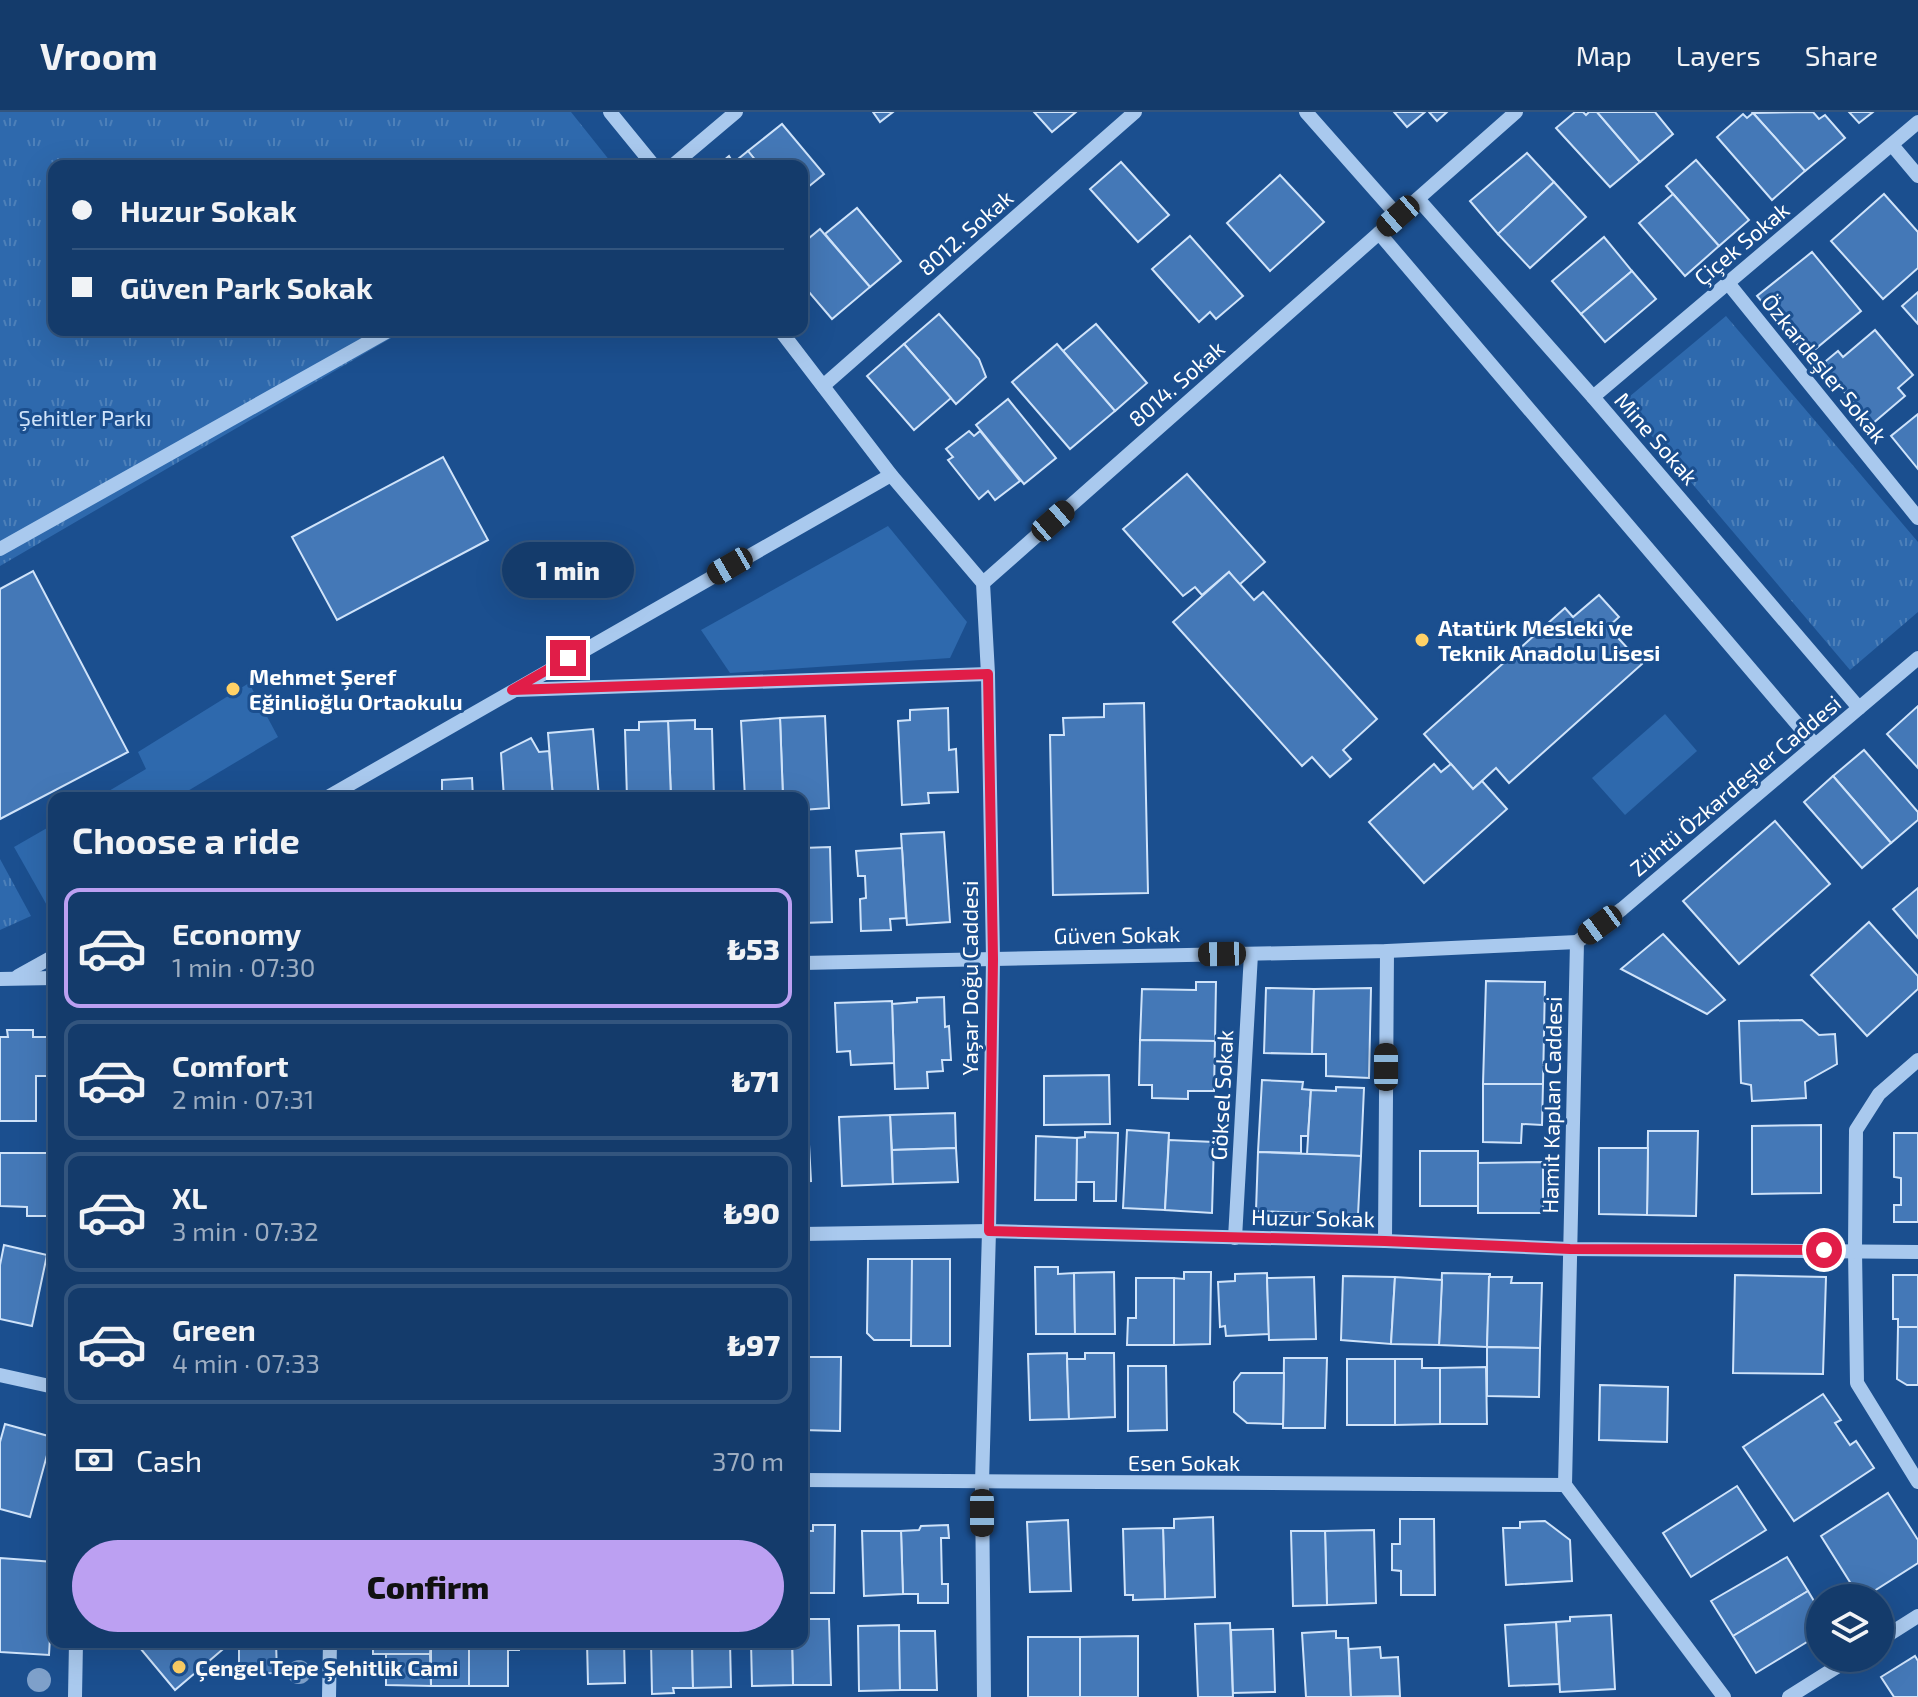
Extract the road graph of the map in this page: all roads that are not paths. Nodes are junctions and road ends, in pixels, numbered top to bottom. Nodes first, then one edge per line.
1 (610, 112) edge
2 (736, 112) edge
3 (1135, 112) edge
4 (1306, 112) edge
5 (1516, 112) edge
6 (1918, 122) edge
7 (1892, 145) junction
8 (649, 160) edge
9 (679, 160) edge
10 (1918, 176) edge
11 (1418, 199) junction
12 (1398, 216) junction
13 (1379, 233) junction
14 (1728, 283) junction
15 (379, 336) edge
16 (785, 336) edge
17 (823, 386) junction
18 (1593, 397) junction
19 (891, 475) junction
20 (1918, 518) edge
21 (0, 549) edge
22 (983, 583) junction
23 (1918, 658) edge
24 (988, 674) junction
25 (512, 690) junction
26 (1859, 708) junction
27 (1815, 745) junction
28 (336, 792) edge
29 (1577, 942) junction
30 (1387, 951) junction
31 (1251, 954) junction
32 (48, 959) edge
33 (993, 959) junction
34 (808, 963) edge
35 (48, 978) edge
36 (7, 979) edge
37 (1918, 1060) edge
38 (989, 1231) junction
39 (808, 1234) edge
40 (1235, 1238) junction
41 (1385, 1241) junction
42 (1570, 1249) junction
43 (1855, 1250) junction
44 (1918, 1252) edge
45 (0, 1375) edge
46 (48, 1386) edge
47 (808, 1480) edge
48 (1918, 1482) edge
49 (982, 1483) junction
50 (1565, 1485) junction
51 (1918, 1616) edge
52 (1894, 1631) edge
53 (76, 1648) edge
54 (330, 1648) edge
55 (1829, 1672) edge
56 (75, 1697) edge
57 (329, 1697) edge
58 (984, 1697) edge
59 (1724, 1697) edge
60 (1789, 1697) edge

1 - 8 street
2 - 9 street
3 - 17 street, 8012. Sokak
4 - 12 street
5 - 11 street, 8014. Sokak
6 - 7 street, Çiçek Sokak
7 - 10 street
7 - 14 street, Çiçek Sokak
11 - 12 street, 8014. Sokak
11 - 18 street, Mine Sokak
12 - 13 street, 8014. Sokak
13 - 22 street, 8014. Sokak
13 - 27 street
14 - 18 street, Çiçek Sokak
14 - 20 street, Özkardeşler Sokak
15 - 21 street
16 - 17 street
17 - 19 street
18 - 26 street, Mine Sokak
19 - 22 street
19 - 25 street
22 - 24 street, Yaşar Doğu Caddesi
23 - 26 street, Zühtü Özkardeşler Caddesi
24 - 25 street
24 - 33 street, Yaşar Doğu Caddesi
25 - 28 street
26 - 27 street, Zühtü Özkardeşler Caddesi
27 - 29 street, Zühtü Özkardeşler Caddesi
29 - 30 street, Güven Sokak
29 - 42 street, Hamit Kaplan Caddesi
30 - 31 street, Güven Sokak
30 - 41 street
31 - 33 street, Güven Sokak
31 - 40 street, Göksel Sokak
32 - 36 street
33 - 34 street, Güven Sokak
33 - 38 street, Yaşar Doğu Caddesi
35 - 36 street
37 - 43 street
38 - 39 street, Huzur Sokak
38 - 40 street, Huzur Sokak
38 - 49 street, Yaşar Doğu Caddesi
40 - 41 street, Huzur Sokak
41 - 42 street, Huzur Sokak
42 - 43 street, Huzur Sokak
42 - 50 street, Hamit Kaplan Caddesi
43 - 44 street, Huzur Sokak
43 - 48 street
45 - 46 street
47 - 49 street, Esen Sokak
49 - 50 street, Esen Sokak
49 - 58 street, Yaşar Doğu Caddesi
50 - 59 street
51 - 52 street
53 - 56 street
54 - 57 street
55 - 60 street

